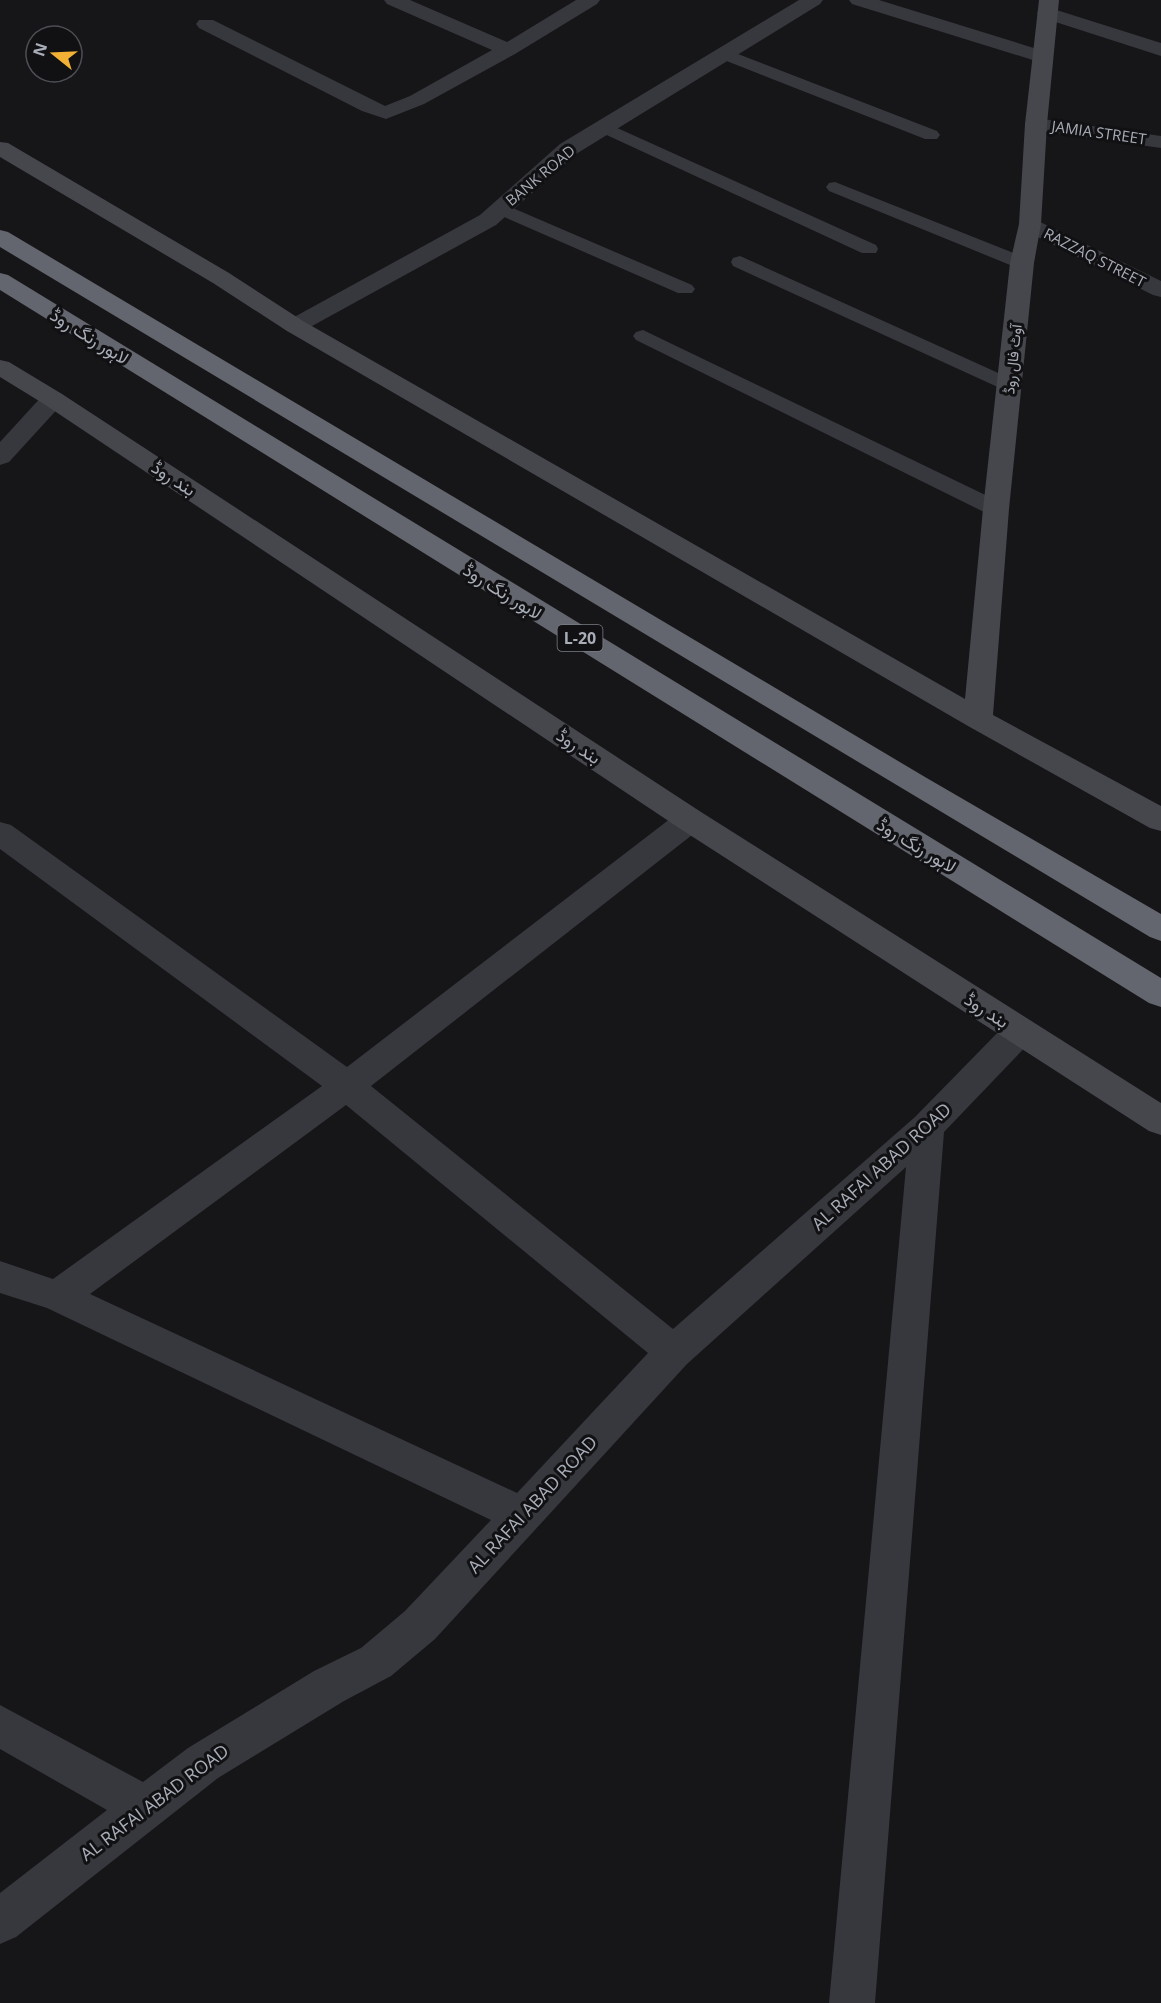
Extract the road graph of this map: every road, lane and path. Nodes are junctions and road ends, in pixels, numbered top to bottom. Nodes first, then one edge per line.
1 (394, 0) edge
2 (590, 0) edge
3 (813, 0) edge
4 (859, 0) edge
5 (1048, 7) edge
6 (206, 24) dead end
7 (508, 50) junction
8 (1161, 50) edge
9 (726, 54) junction
10 (1043, 57) junction
11 (1036, 124) junction
12 (604, 127) junction
13 (931, 135) dead end
14 (1161, 142) edge
15 (0, 148) edge
16 (836, 187) dead end
17 (501, 209) junction
18 (1029, 224) junction
19 (0, 237) edge
20 (869, 249) dead end
21 (740, 262) dead end
22 (1022, 263) junction
23 (1, 281) edge
24 (685, 289) dead end
25 (1161, 290) edge
26 (295, 326) junction
27 (643, 336) dead end
28 (0, 367) edge
29 (1009, 385) junction
30 (54, 399) junction
31 (0, 457) edge
32 (996, 509) junction
33 (978, 719) junction
34 (690, 820) junction
35 (1161, 820) edge
36 (0, 833) edge
37 (1161, 928) edge
38 (1161, 994) edge
39 (1020, 1031) junction
40 (347, 1086) junction
41 (1161, 1121) edge
42 (927, 1127) junction
43 (0, 1277) edge
44 (58, 1296) junction
45 (674, 1352) junction
46 (522, 1515) junction
47 (0, 1726) edge
48 (144, 1807) junction
49 (0, 1921) edge
50 (852, 2003) edge

1 - 7 street
2 - 7 street
3 - 9 street, BANK ROAD
4 - 10 street
5 - 8 street
5 - 10 main road, آوٹ فال روڈ
6 - 7 street
9 - 12 street, BANK ROAD
9 - 13 lane
10 - 11 main road, آوٹ فال روڈ
11 - 14 street, JAMIA STREET
11 - 18 main road, آوٹ فال روڈ
12 - 17 street, BANK ROAD
12 - 20 lane
15 - 26 main road
16 - 22 lane
17 - 24 lane
17 - 26 street, BANK ROAD
18 - 22 main road, آوٹ فال روڈ
18 - 25 street, RAZZAQ STREET
19 - 37 highway, L-20
21 - 29 lane
22 - 29 main road, آوٹ فال روڈ
23 - 38 highway, لاہور رنگ روڈ / L-20
26 - 33 main road
27 - 32 lane
28 - 30 main road, بند روڈ
29 - 32 main road, آوٹ فال روڈ
30 - 31 street
30 - 34 main road, بند روڈ
32 - 33 main road, آوٹ فال روڈ
33 - 35 main road
34 - 39 main road, بند روڈ
34 - 40 street
36 - 40 street
39 - 41 main road, بند روڈ
39 - 42 street, AL RAFAI ABAD ROAD
40 - 44 street
40 - 45 street
42 - 45 street, AL RAFAI ABAD ROAD
42 - 50 street
43 - 44 street
44 - 46 street
45 - 46 street, AL RAFAI ABAD ROAD
46 - 48 street, AL RAFAI ABAD ROAD
47 - 48 street
48 - 49 street, AL RAFAI ABAD ROAD

